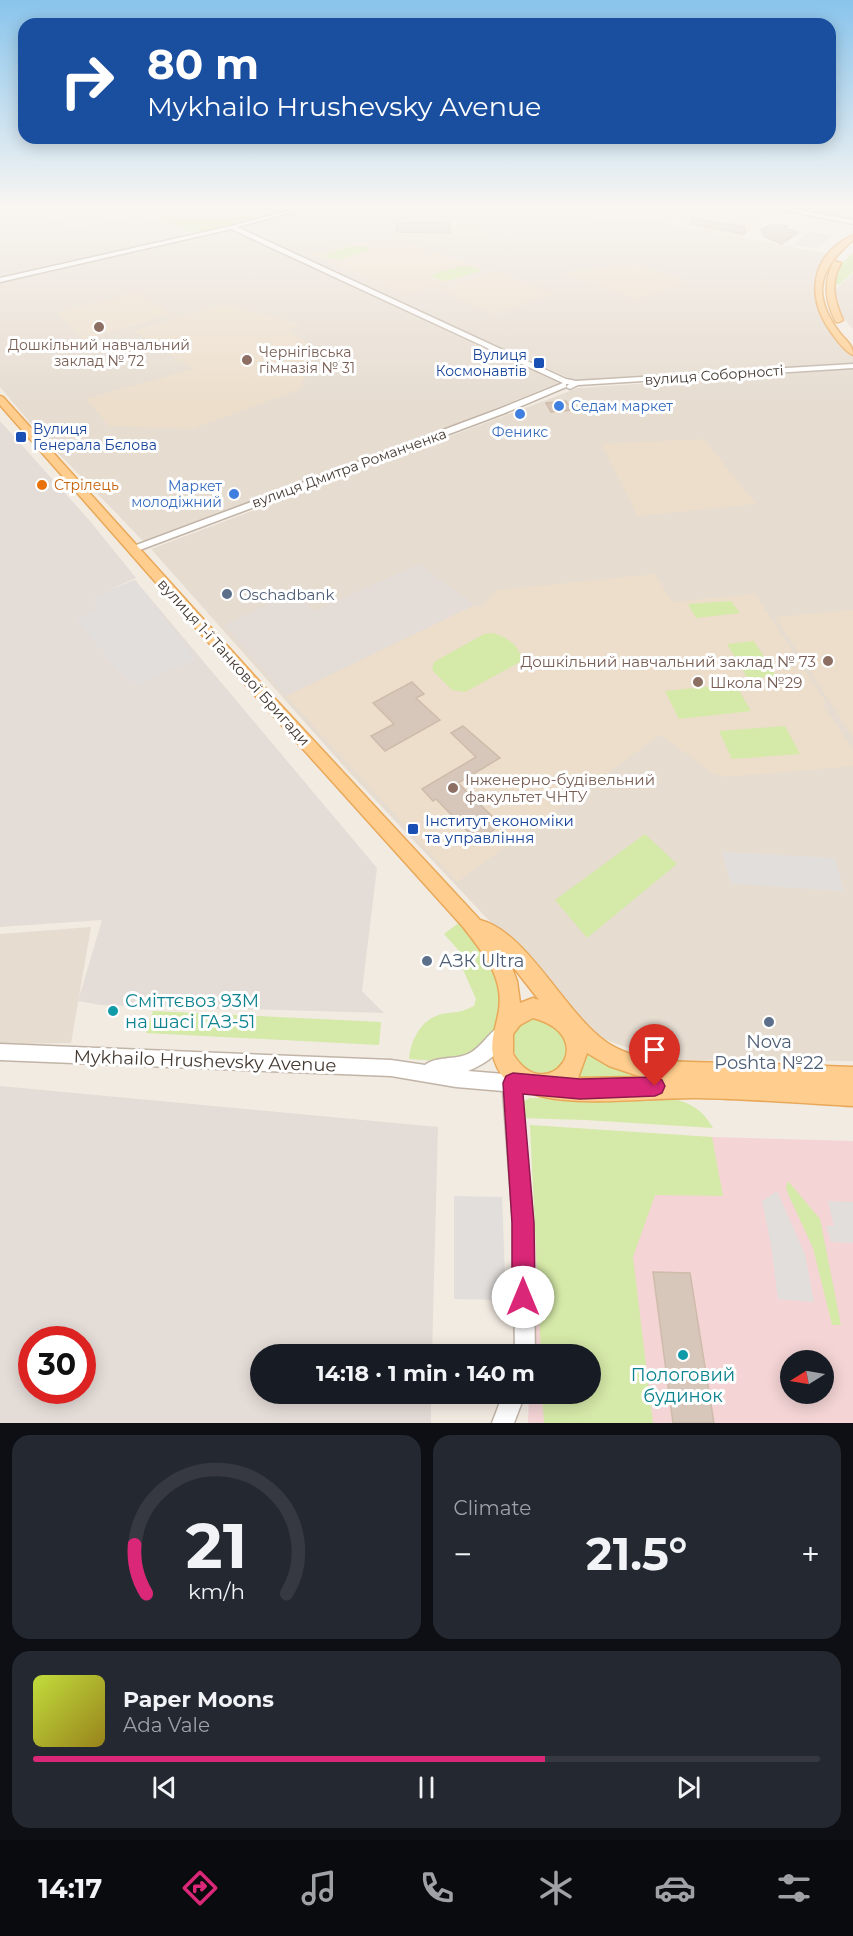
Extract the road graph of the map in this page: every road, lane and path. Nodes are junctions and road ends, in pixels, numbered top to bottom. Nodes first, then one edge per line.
1 (38, 271) edge
2 (327, 271) edge
3 (822, 271) edge
4 (834, 271) edge
5 (0, 280) edge
6 (844, 328) dead end
7 (853, 352) edge
8 (853, 366) edge
9 (564, 383) junction
10 (0, 399) edge
11 (134, 549) junction
12 (471, 921) junction
13 (567, 1022) junction
14 (505, 1026) junction
15 (0, 1052) edge
16 (505, 1061) junction
17 (410, 1070) junction
18 (853, 1078) edge
19 (513, 1083) junction
20 (540, 1085) junction
21 (853, 1095) edge
22 (525, 1344) edge
23 (510, 1404) edge
24 (503, 1423) edge

1 - 5 street
2 - 9 street
3 - 7 main road
4 - 6 main road
8 - 9 street, вулиця Соборності
9 - 11 street, вулиця Дмитра Романченка
10 - 11 main road, вулиця 1-ї Танкової Бригади
11 - 12 main road, вулиця 1-ї Танкової Бригади
12 - 13 main road, вулиця 1-ї Танкової Бригади
12 - 14 main road, вулиця 1-ї Танкової Бригади
13 - 14 main road
13 - 18 main road
13 - 20 main road
14 - 16 main road
14 - 17 street, Mykhailo Hrushevsky Avenue
15 - 17 street, Mykhailo Hrushevsky Avenue
16 - 19 street
16 - 20 main road
17 - 19 street, Mykhailo Hrushevsky Avenue
19 - 20 street, Mykhailo Hrushevsky Avenue
19 - 22 street
20 - 21 main road, Mykhailo Hrushevsky Avenue
23 - 24 street

